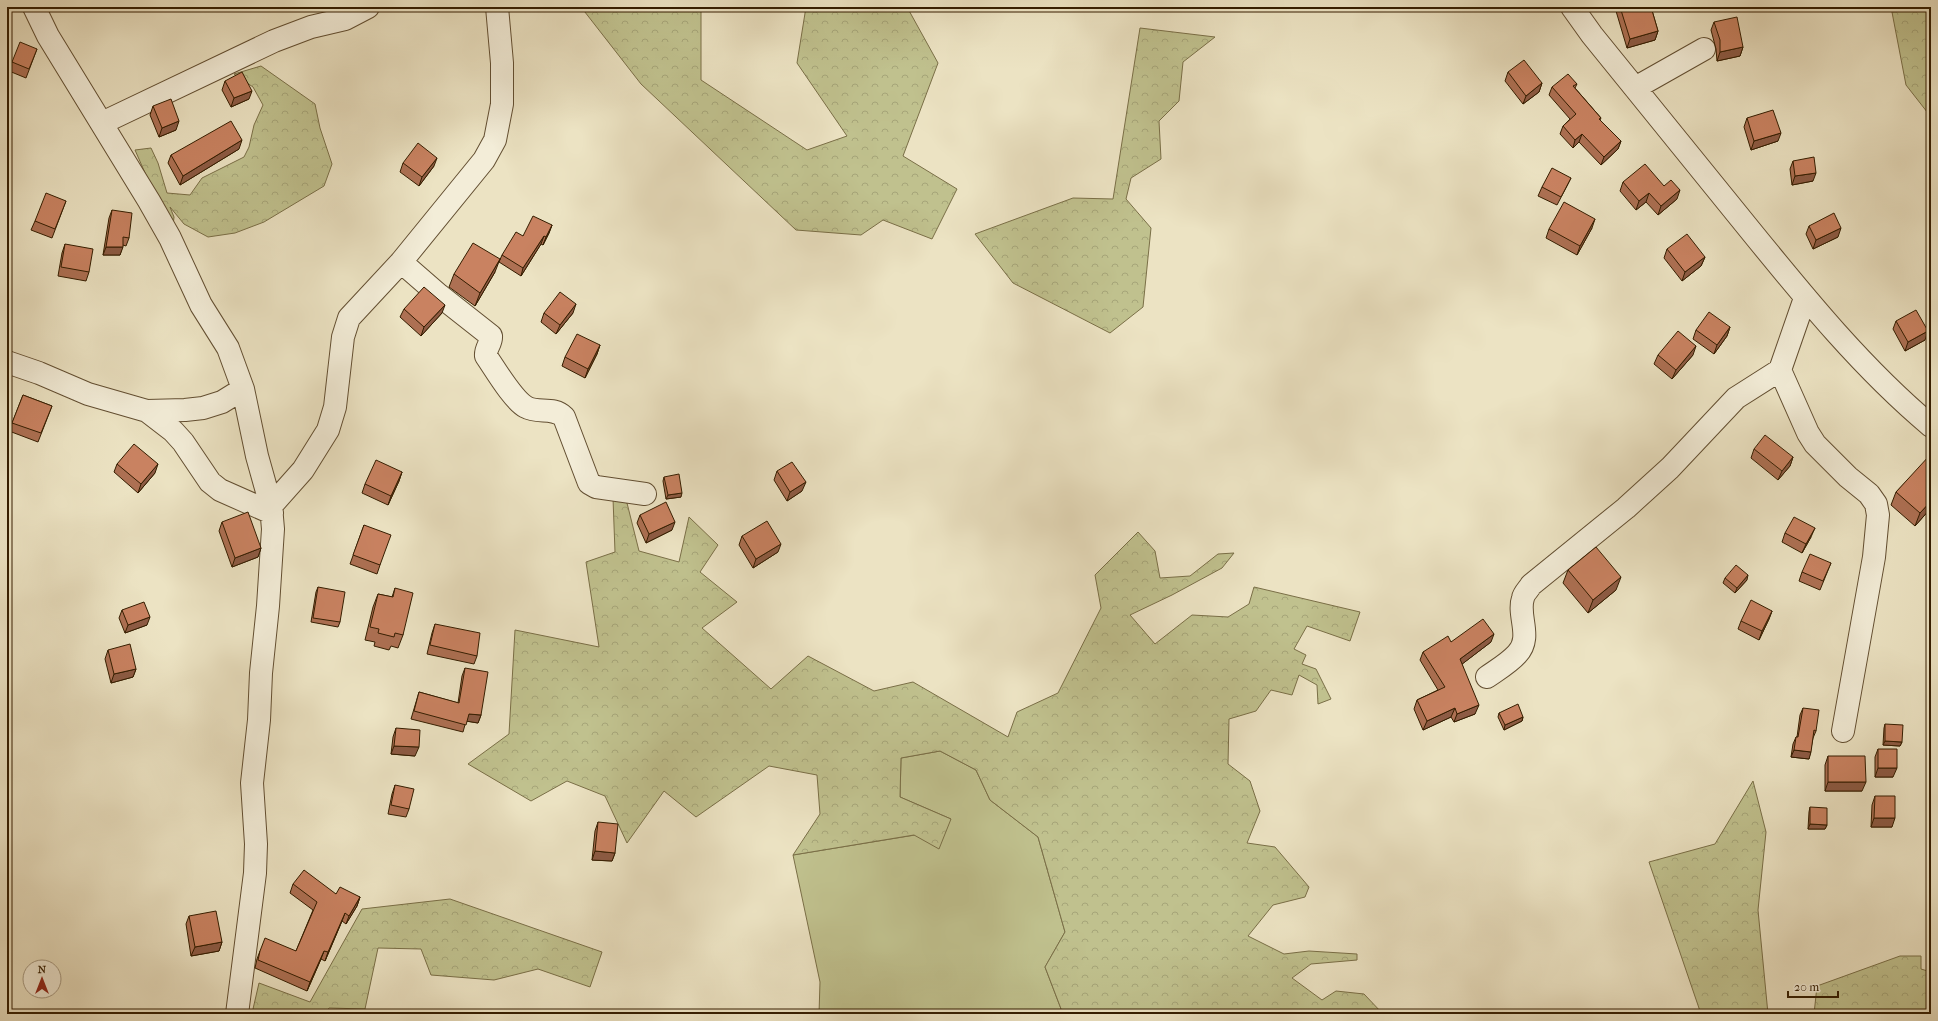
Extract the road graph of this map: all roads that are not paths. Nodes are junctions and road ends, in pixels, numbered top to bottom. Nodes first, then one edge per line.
1 (34, 7) edge
2 (368, 7) edge
3 (497, 7) edge
4 (1572, 7) edge
5 (1704, 49) dead end
6 (1635, 88) junction
7 (102, 123) junction
8 (401, 262) junction
9 (1805, 298) junction
10 (7, 362) edge
11 (1780, 370) junction
12 (243, 389) junction
13 (147, 411) junction
14 (1931, 426) edge
15 (645, 494) dead end
16 (272, 510) junction
17 (1488, 677) dead end
18 (1843, 731) dead end
19 (237, 1014) edge

1 - 7 street
2 - 7 street
3 - 8 street
4 - 6 street
5 - 6 street
6 - 9 street
7 - 12 street
8 - 15 street
8 - 16 street
9 - 11 street
9 - 14 street
10 - 13 street
11 - 17 street
11 - 18 street
12 - 13 street
12 - 16 street
13 - 16 street
16 - 19 street

